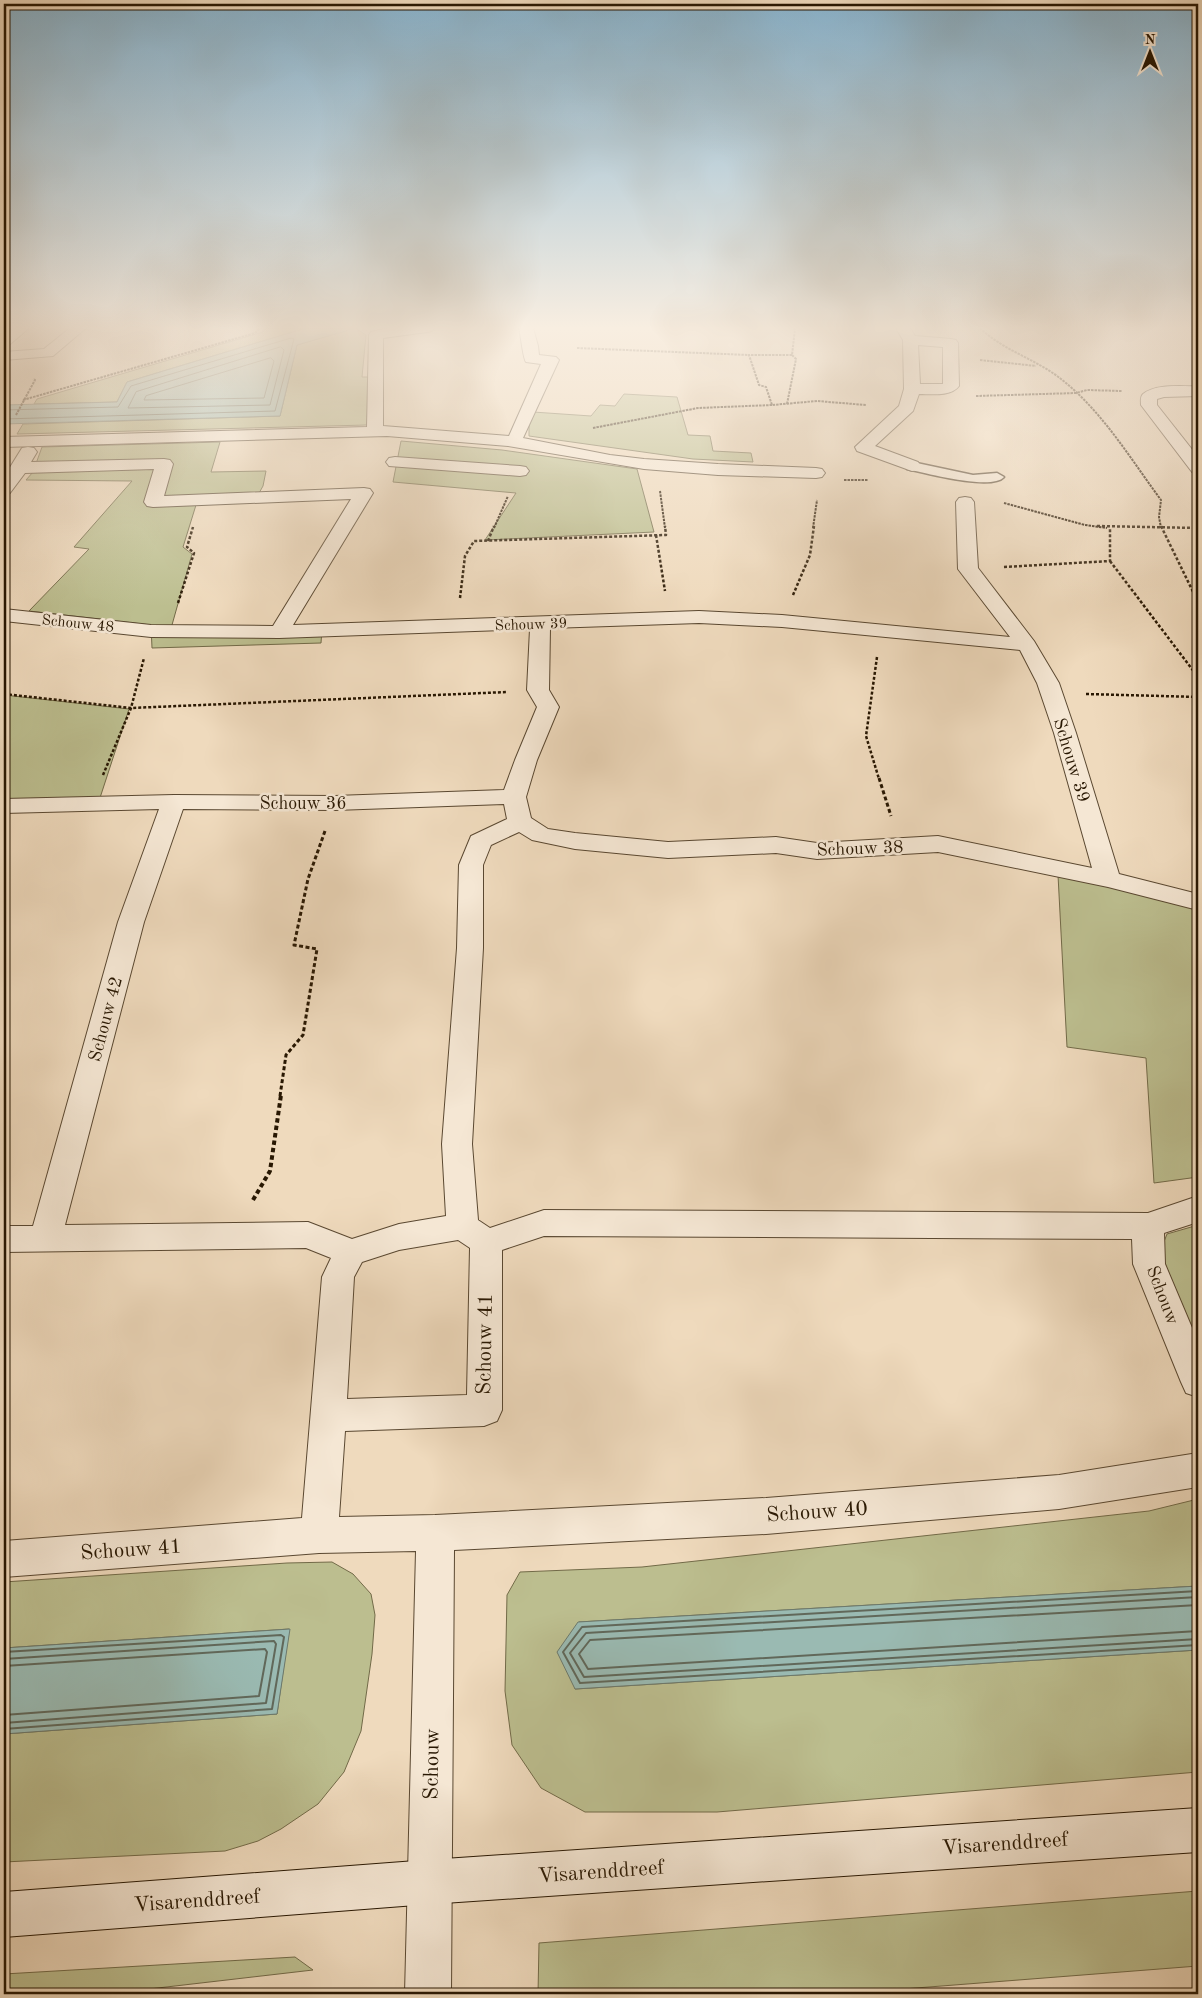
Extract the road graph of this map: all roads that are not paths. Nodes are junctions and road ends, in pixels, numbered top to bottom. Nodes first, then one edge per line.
1 (380, 421) edge
2 (523, 421) edge
3 (892, 421) edge
4 (1162, 421) edge
5 (381, 429) junction
6 (517, 435) dead end
7 (4, 442) edge
8 (34, 442) junction
9 (395, 462) junction
10 (912, 466) joint
11 (20, 468) junction
12 (1198, 468) edge
13 (520, 471) dead end
14 (816, 473) road end
15 (997, 477) dead end
16 (374, 483) junction
17 (4, 489) edge
18 (965, 502) dead end
19 (4, 615) edge
20 (540, 624) junction
21 (160, 631) joint
22 (279, 632) junction
23 (1027, 645) junction
24 (514, 798) junction
25 (174, 802) junction
26 (4, 806) edge
27 (520, 822) junction
28 (1108, 879) junction
29 (1198, 902) edge
30 (1198, 1209) edge
31 (1148, 1226) junction
32 (474, 1234) junction
33 (46, 1238) junction
34 (4, 1239) edge
35 (351, 1252) junction
36 (1198, 1382) edge
37 (329, 1416) junction
38 (1198, 1470) edge
39 (435, 1533) junction
40 (319, 1535) junction
41 (4, 1559) edge
42 (1198, 1830) edge
43 (430, 1882) junction
44 (4, 1914) edge
45 (428, 1994) edge

1 - 5 street
2 - 6 street
3 - 10 street
4 - 12 street
5 - 8 street
5 - 9 street
5 - 14 street
7 - 8 street
8 - 11 street
9 - 13 street
9 - 16 street
10 - 15 lane
11 - 16 street
11 - 17 street
16 - 22 street
18 - 23 street, Schouw 39
19 - 21 street, Schouw 48
20 - 22 street, Schouw 39
20 - 23 street, Schouw 39
20 - 24 street
21 - 22 street, Schouw 39
23 - 28 street, Schouw 39
24 - 25 street, Schouw 36
24 - 27 street
25 - 26 street, Schouw 36
25 - 33 street, Schouw 42
27 - 28 street, Schouw 38
27 - 32 street, Schouw 41
28 - 29 street, Schouw 38
30 - 31 street
31 - 32 street
31 - 36 street, Schouw
32 - 35 street
32 - 37 street, Schouw 41
33 - 34 street
33 - 35 street
35 - 37 street
37 - 40 street
38 - 39 street, Schouw 40
39 - 40 street, Schouw 41
39 - 43 street, Schouw
40 - 41 street, Schouw 41
42 - 43 street, Visarenddreef
43 - 44 street, Visarenddreef
43 - 45 street, Schouw

